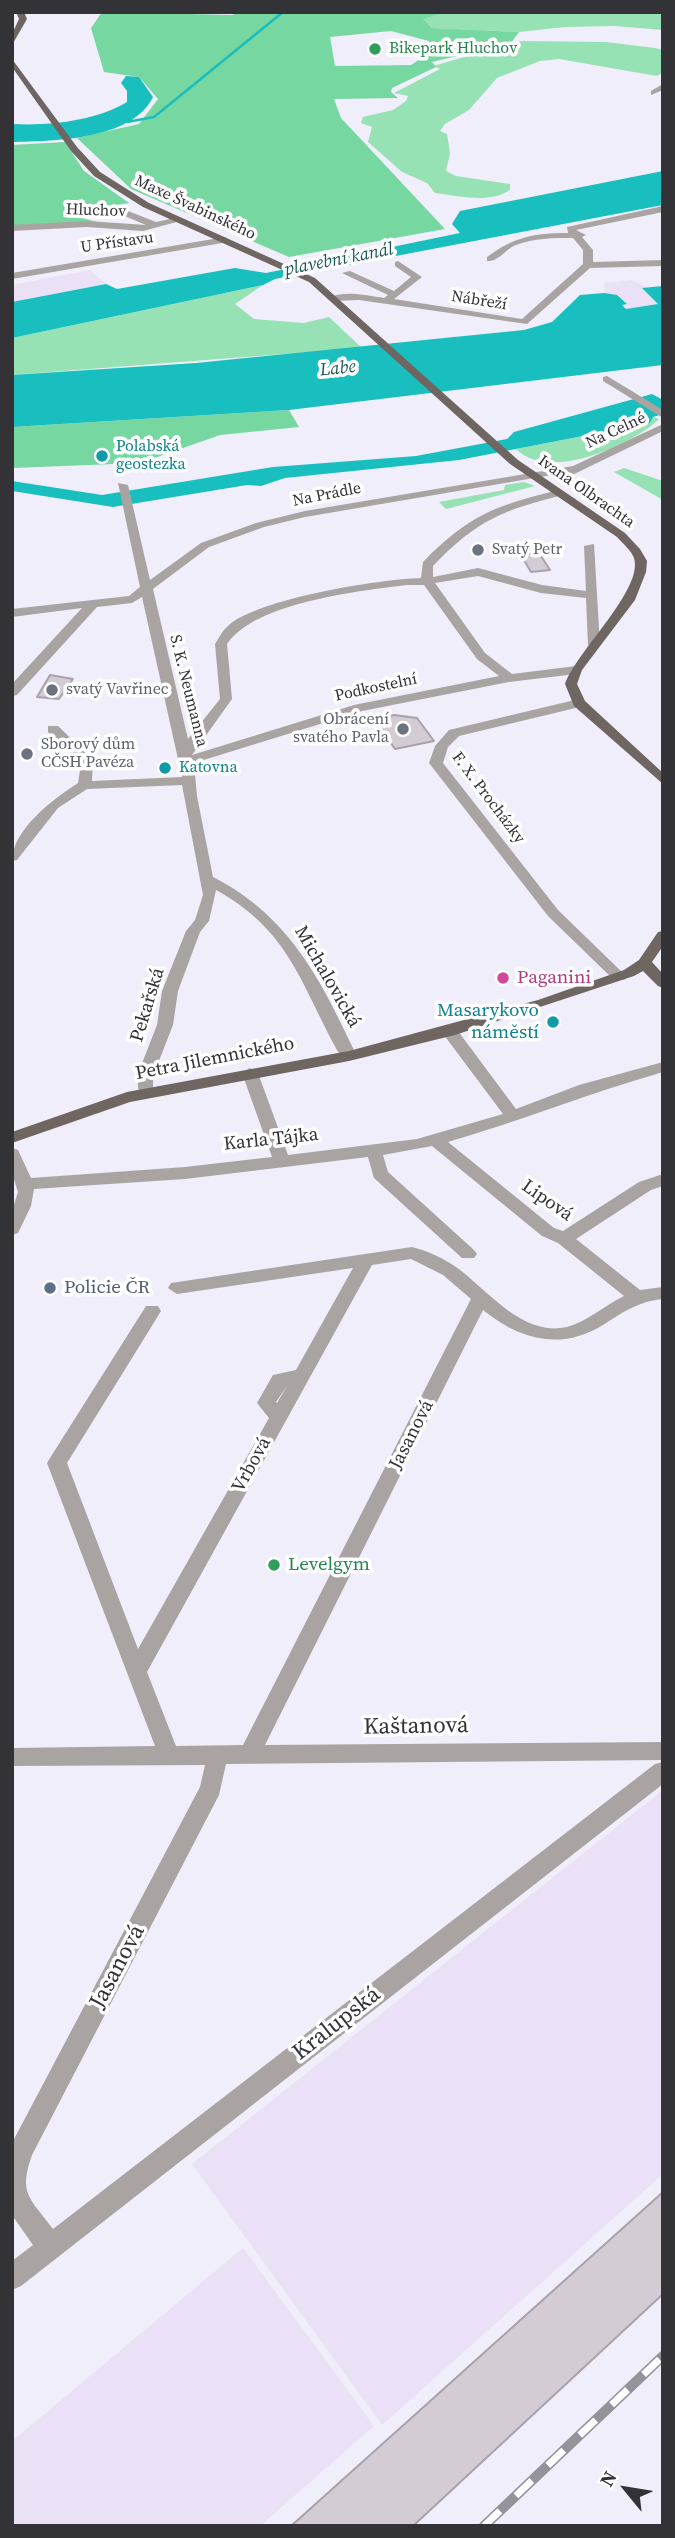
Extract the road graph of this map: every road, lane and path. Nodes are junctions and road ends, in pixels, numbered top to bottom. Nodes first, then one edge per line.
1 (22, 16) edge
2 (12, 43) edge
3 (12, 61) edge
4 (663, 86) edge
5 (654, 93) dead end
6 (663, 209) edge
7 (123, 212) dead end
8 (179, 220) junction
9 (643, 221) dead end
10 (156, 226) junction
11 (12, 228) edge
12 (577, 236) junction
13 (225, 240) junction
14 (490, 259) dead end
15 (663, 262) edge
16 (398, 264) dead end
17 (588, 265) junction
18 (347, 273) dead end
19 (12, 276) edge
20 (333, 298) junction
21 (389, 298) junction
22 (364, 325) joint
23 (607, 379) dead end
24 (663, 415) edge
25 (663, 427) edge
26 (570, 469) junction
27 (530, 475) junction
28 (121, 485) dead end
29 (547, 485) junction
30 (559, 493) junction
31 (590, 546) dead end
32 (427, 582) junction
33 (147, 589) junction
34 (592, 595) junction
35 (333, 601) dead end
36 (93, 604) junction
37 (12, 613) edge
38 (594, 645) junction
39 (576, 670) junction
40 (509, 678) junction
41 (12, 692) edge
42 (579, 703) junction
43 (52, 729) dead end
44 (186, 756) junction
45 (663, 780) edge
46 (189, 781) junction
47 (84, 785) junction
48 (12, 857) edge
49 (209, 880) junction
50 (663, 935) edge
51 (644, 962) junction
52 (619, 977) junction
53 (663, 983) edge
54 (449, 1031) junction
55 (349, 1056) junction
56 (663, 1067) edge
57 (250, 1073) junction
58 (145, 1093) junction
59 (513, 1116) junction
60 (12, 1138) edge
61 (436, 1141) junction
62 (372, 1150) junction
63 (12, 1154) edge
64 (282, 1161) junction
65 (663, 1181) edge
66 (28, 1184) junction
67 (12, 1229) edge
68 (565, 1239) junction
69 (468, 1254) dead end
70 (367, 1259) junction
71 (177, 1288) dead end
72 (663, 1293) edge
73 (635, 1295) junction
74 (480, 1298) junction
75 (152, 1311) dead end
76 (137, 1671) junction
77 (663, 1751) edge
78 (250, 1754) junction
79 (169, 1756) junction
80 (217, 1756) junction
81 (12, 1757) edge
82 (663, 1771) edge
83 (12, 2176) edge
84 (12, 2183) edge
85 (50, 2247) junction
86 (12, 2277) edge

1 - 2 main road
3 - 8 main road, Maxe Švabinského
4 - 5 street
6 - 12 street
7 - 10 street
8 - 10 street, Hluchov
8 - 13 main road, Maxe Švabinského
9 - 12 street
10 - 11 street, Hluchov
12 - 14 street
12 - 17 street
13 - 19 street, U Přístavu
13 - 20 main road, Maxe Švabinského
15 - 17 street
16 - 21 street
17 - 21 street, Nábřeží
18 - 21 street
20 - 21 street, Nábřeží
20 - 22 main road, Maxe Švabinského
22 - 27 main road, Ivana Olbrachta
23 - 24 street, Na Celné
25 - 26 street, Na Celné
26 - 27 street, Na Prádle
26 - 29 street, Na Celné
27 - 29 main road, Ivana Olbrachta
27 - 33 street, Na Prádle
28 - 33 street, S. K. Neumanna
29 - 30 main road, Ivana Olbrachta
30 - 32 street
30 - 38 main road, Ivana Olbrachta
31 - 34 street
32 - 34 street
32 - 35 street
32 - 40 street
32 - 44 street
33 - 36 street, Na Prádle
33 - 44 street, S. K. Neumanna
34 - 38 street
36 - 37 street, Na Prádle
36 - 41 street
38 - 39 main road, Ivana Olbrachta
39 - 40 street, Podkostelní
39 - 42 main road
40 - 44 street, Podkostelní
42 - 45 main road
42 - 52 street, F. X. Procházky
43 - 47 street
44 - 46 street, S. K. Neumanna
46 - 47 street
46 - 49 street, S. K. Neumanna
47 - 48 street
49 - 55 street, Michalovická
49 - 58 street, Pekařská
50 - 51 main road
51 - 52 main road
51 - 53 main road
52 - 54 main road
54 - 55 main road, Petra Jilemnického
54 - 59 street
55 - 57 main road, Petra Jilemnického
56 - 59 street
57 - 58 main road, Petra Jilemnického
57 - 64 street
58 - 60 main road, Petra Jilemnického
59 - 61 street, Karla Tájka
61 - 62 street, Karla Tájka
61 - 68 street, Lipová
62 - 64 street, Karla Tájka
62 - 69 street
63 - 66 street
64 - 66 street, Karla Tájka
65 - 68 street
66 - 67 street
68 - 73 street, Lipová
70 - 71 street
70 - 74 street
70 - 76 street, Vrbová
72 - 73 street
73 - 74 street
74 - 78 street, Jasanová
75 - 76 street
76 - 79 street
77 - 78 street, Kaštanová
78 - 80 street, Kaštanová
79 - 80 street, Kaštanová
79 - 81 street, Kaštanová
80 - 83 street, Jasanová
82 - 85 street, Kralupská
84 - 85 street
85 - 86 street, Kralupská

